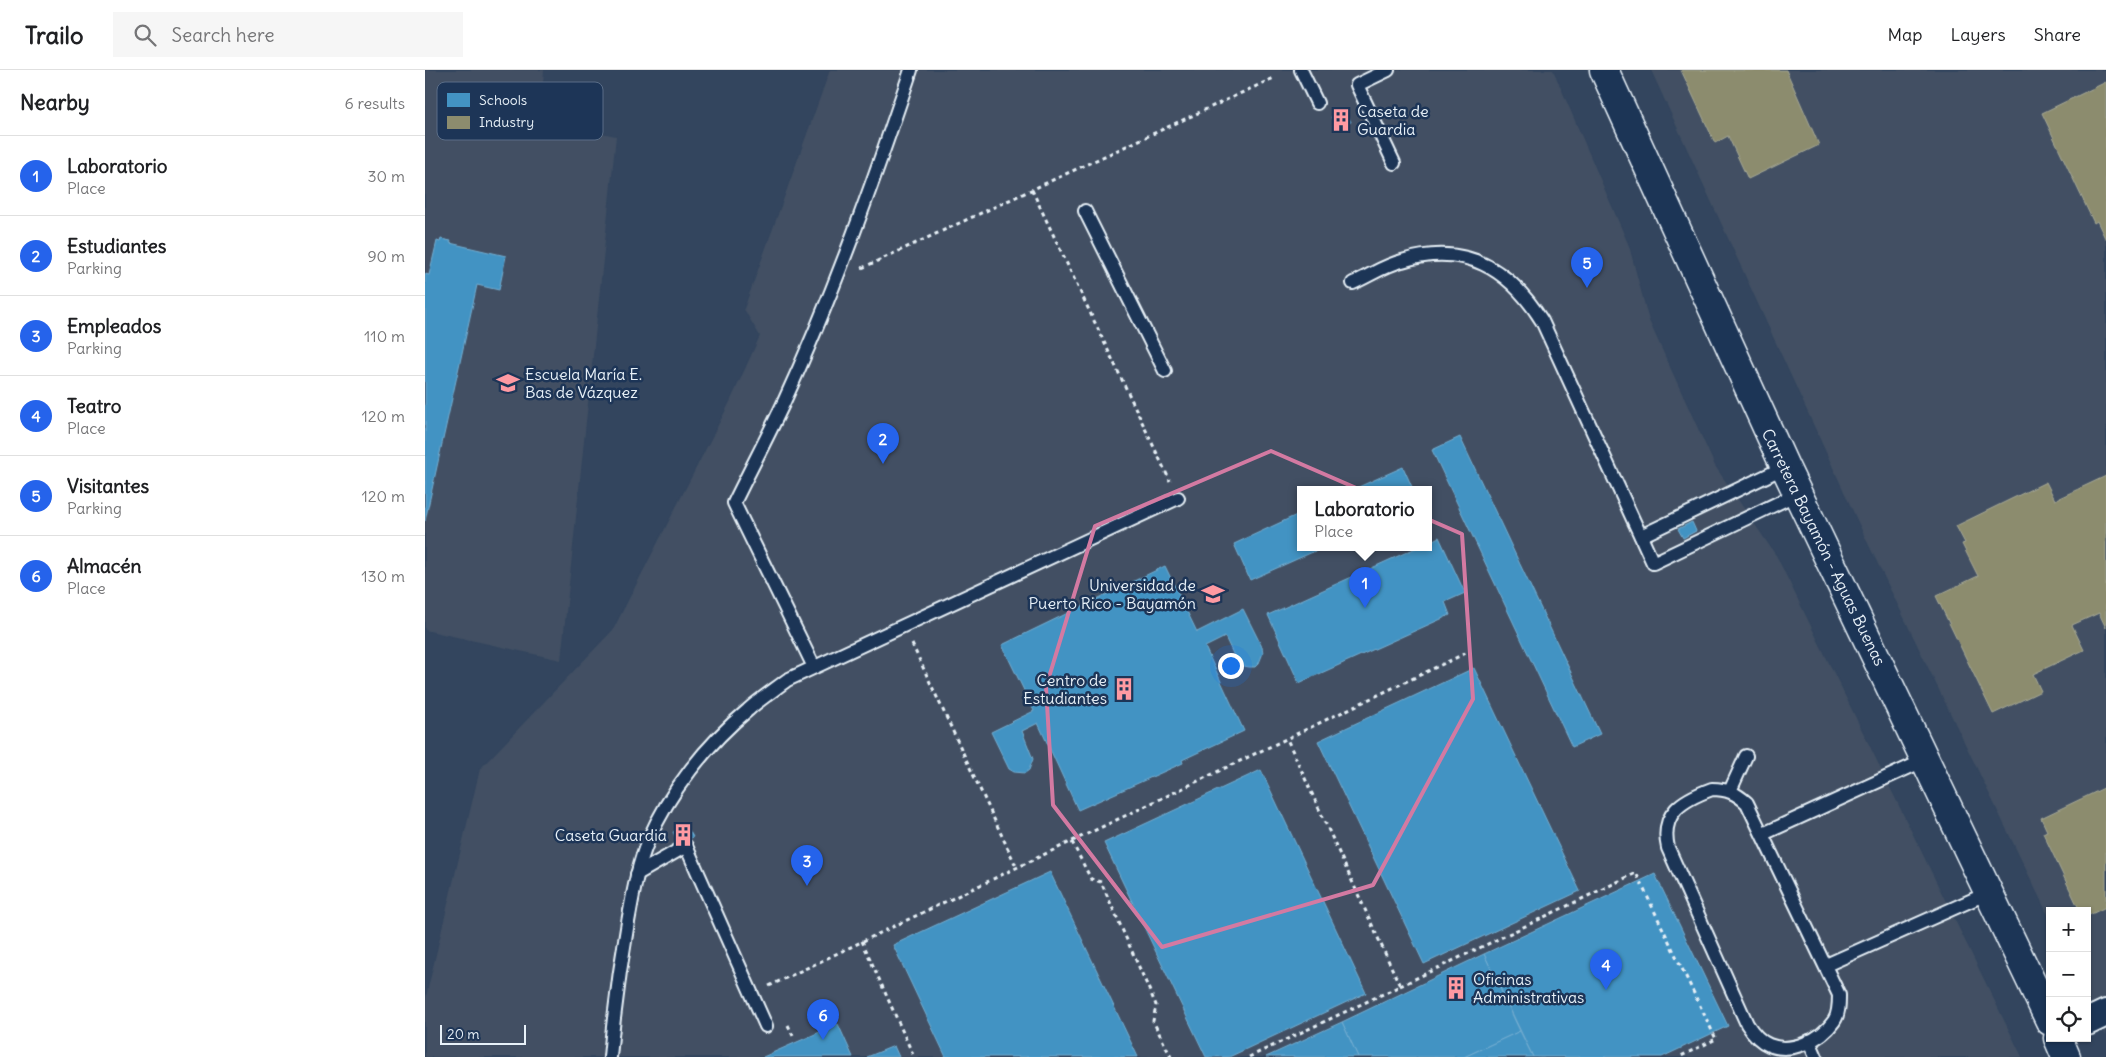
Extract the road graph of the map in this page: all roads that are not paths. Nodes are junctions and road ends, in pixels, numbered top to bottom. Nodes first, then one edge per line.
1 (911, 70) edge
2 (1301, 70) edge
3 (1388, 70) edge
4 (1604, 70) edge
5 (1317, 103) dead end
6 (1394, 162) dead end
7 (1085, 212) dead end
8 (1353, 283) dead end
9 (1165, 371) dead end
10 (1785, 467) junction
11 (1799, 493) junction
12 (1178, 498) road end
13 (1641, 536) junction
14 (814, 667) junction
15 (1746, 756) dead end
16 (1925, 760) junction
17 (1730, 791) junction
18 (1763, 834) junction
19 (637, 874) junction
20 (1988, 892) junction
21 (1826, 965) junction
22 (2046, 1013) edge
23 (2106, 1013) edge
24 (2091, 1020) edge
25 (766, 1026) dead end
26 (1809, 1041) junction
27 (2060, 1042) edge
28 (610, 1057) edge
29 (1816, 1057) edge
30 (2066, 1057) edge

1 - 14 lane
2 - 5 lane
3 - 6 lane
4 - 10 street, Carretera Bayamón - Aguas Buenas
7 - 9 lane
8 - 13 lane
10 - 11 street, Carretera Bayamón - Aguas Buenas
10 - 13 lane
11 - 13 lane
11 - 16 street, Carretera Bayamón - Aguas Buenas
12 - 14 lane
14 - 19 lane
15 - 17 lane
16 - 18 lane
16 - 20 street, Carretera Bayamón - Aguas Buenas
17 - 18 lane
17 - 26 lane
18 - 21 lane
19 - 25 lane
19 - 28 lane
20 - 21 lane
20 - 22 street, Carretera Bayamón - Aguas Buenas
21 - 26 lane
23 - 24 street
26 - 29 lane
27 - 30 street

